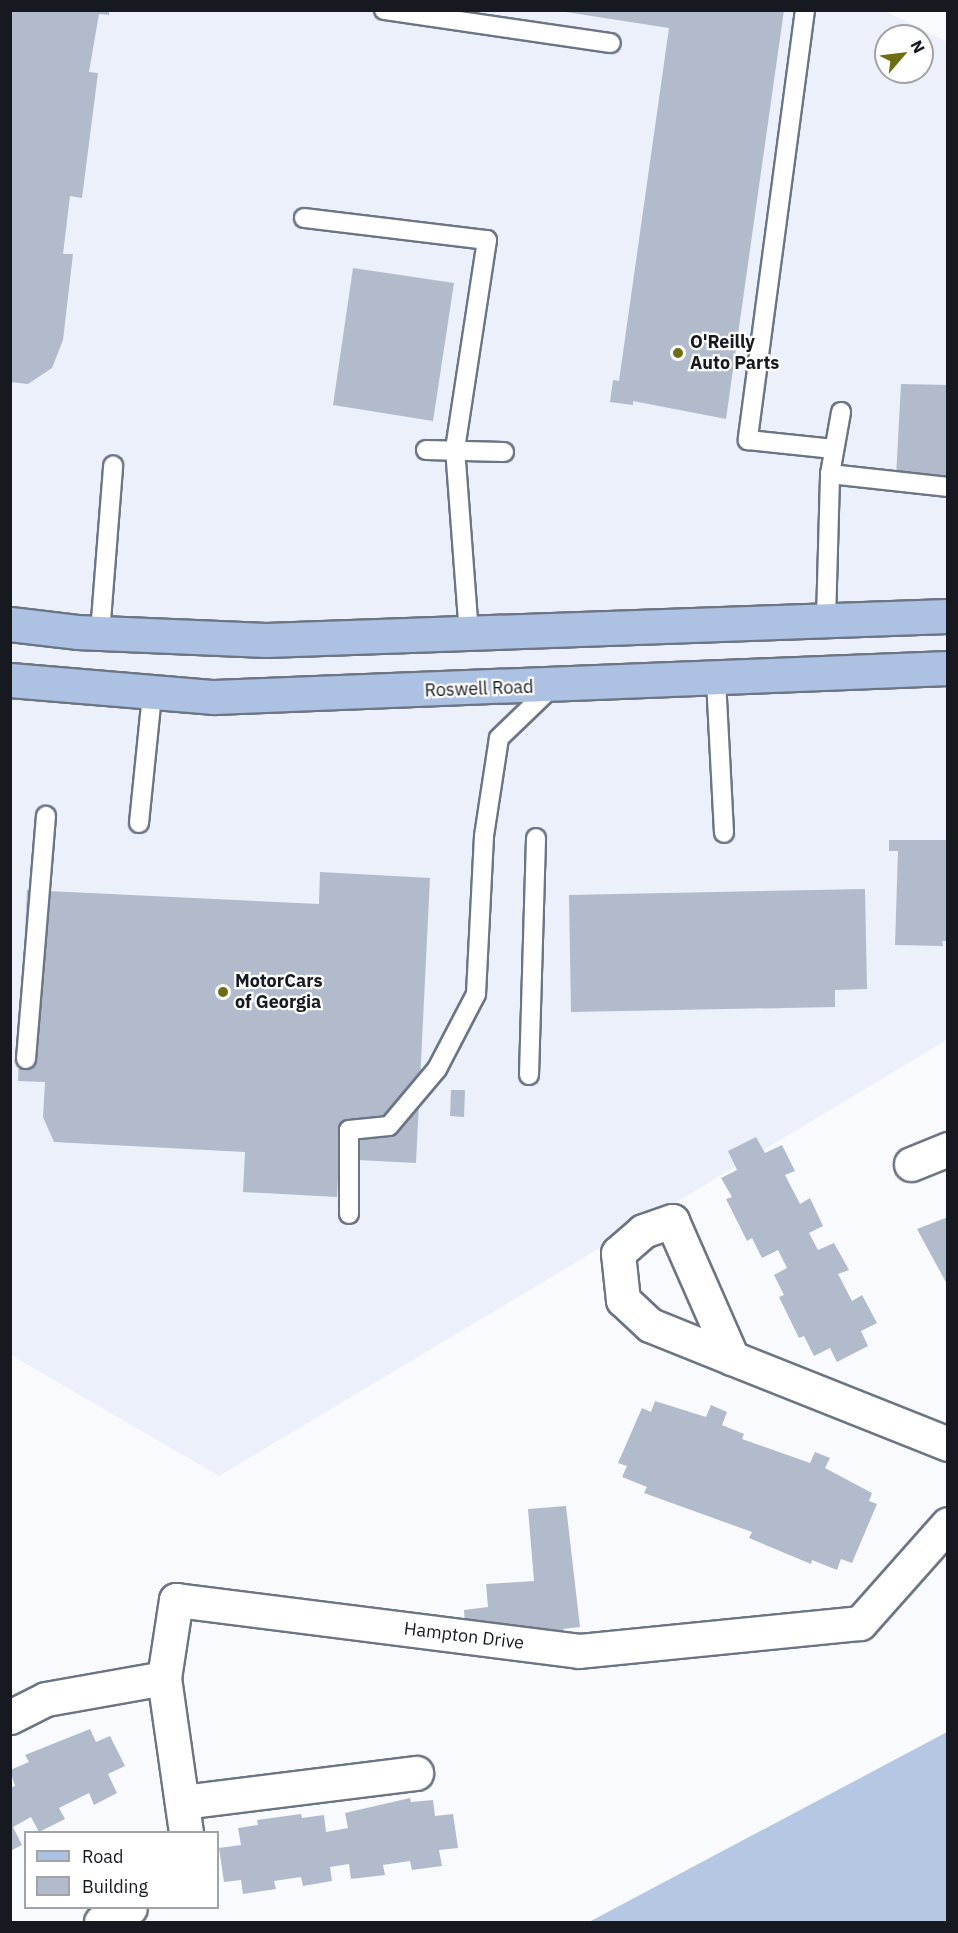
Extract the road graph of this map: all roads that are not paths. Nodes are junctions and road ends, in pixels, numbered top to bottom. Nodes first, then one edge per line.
1 (384, 10) edge
2 (806, 10) edge
3 (611, 42) dead end
4 (304, 218) dead end
5 (841, 412) dead end
6 (455, 448) junction
7 (834, 448) junction
8 (426, 450) dead end
9 (504, 452) dead end
10 (112, 466) dead end
11 (830, 474) junction
12 (948, 487) edge
13 (948, 616) edge
14 (826, 620) junction
15 (10, 624) edge
16 (100, 633) junction
17 (469, 635) junction
18 (948, 668) edge
19 (10, 680) edge
20 (716, 680) junction
21 (552, 687) junction
22 (152, 695) junction
23 (46, 816) dead end
24 (139, 823) dead end
25 (724, 833) dead end
26 (536, 838) dead end
27 (27, 1059) dead end
28 (529, 1076) dead end
29 (948, 1149) edge
30 (911, 1164) dead end
31 (349, 1214) dead end
32 (732, 1358) junction
33 (948, 1444) edge
34 (948, 1524) edge
35 (164, 1678) junction
36 (10, 1717) edge
37 (416, 1773) dead end
38 (184, 1817) edge
39 (127, 1909) edge
40 (101, 1923) edge

1 - 3 lane
2 - 7 lane
4 - 6 lane
5 - 7 lane
6 - 8 lane
6 - 9 lane
6 - 17 lane
7 - 11 lane
10 - 16 lane
11 - 12 lane
11 - 14 lane
13 - 14 main road
14 - 17 main road
15 - 16 main road
16 - 17 main road
18 - 20 main road, Roswell Road
19 - 22 main road, Roswell Road
20 - 21 main road, Roswell Road
20 - 25 lane
21 - 22 main road, Roswell Road
21 - 31 lane
22 - 24 lane
23 - 27 lane
26 - 28 lane
29 - 30 street
32 - 32 street
32 - 33 street
34 - 35 street, Hampton Drive
35 - 36 street
35 - 38 street
37 - 38 street
39 - 40 street

